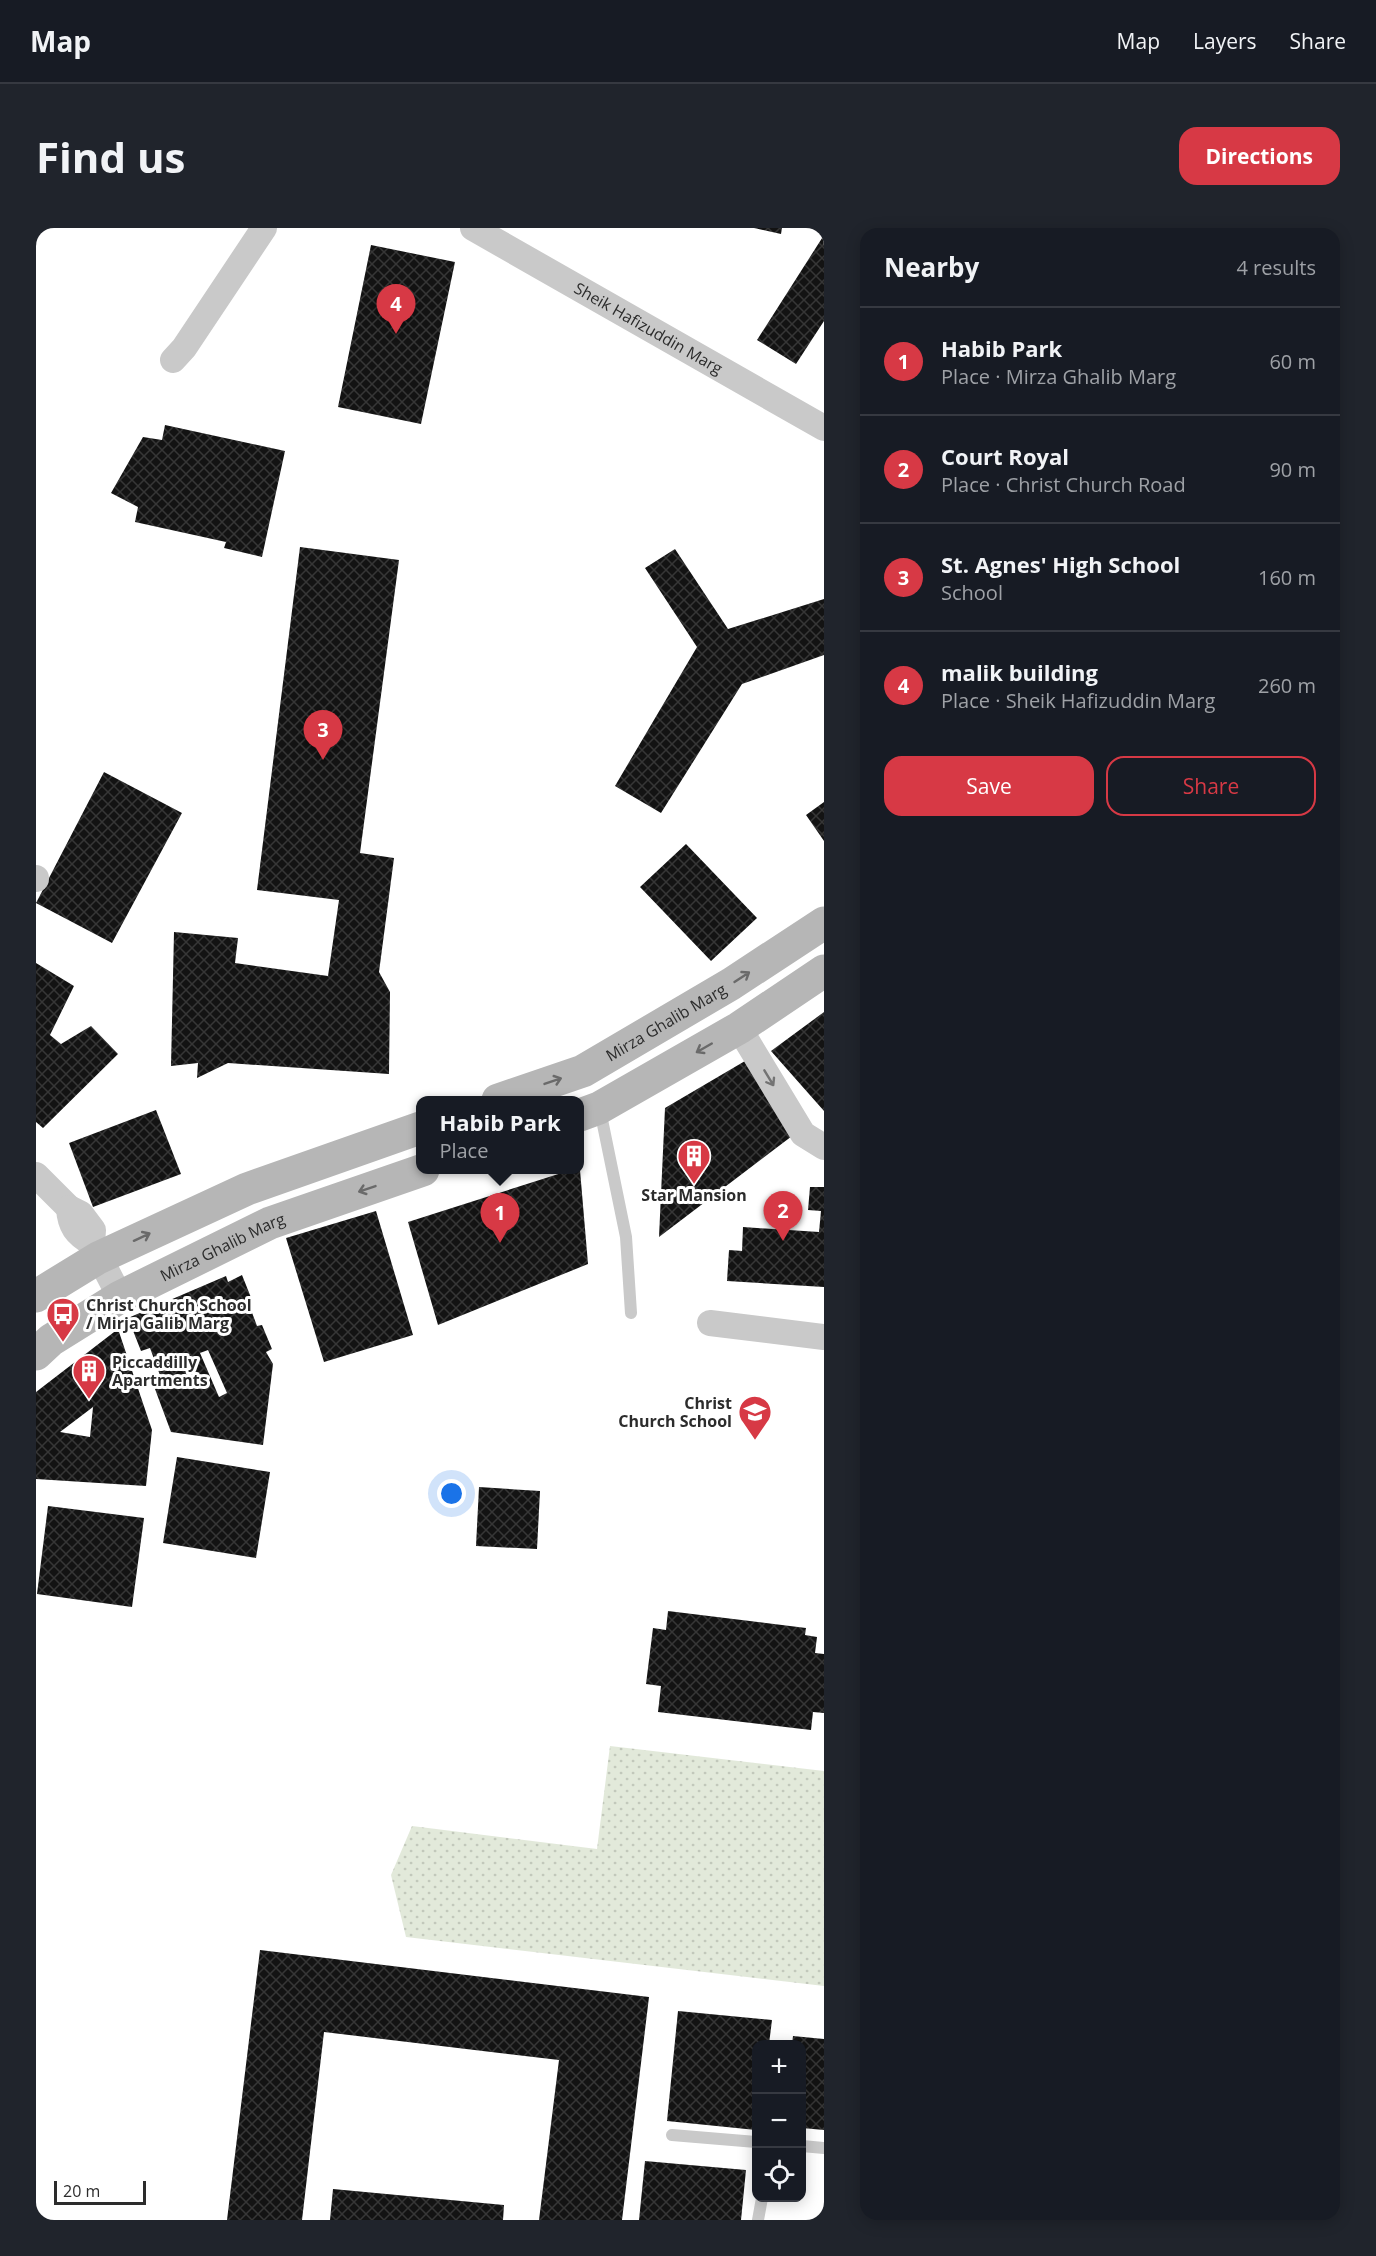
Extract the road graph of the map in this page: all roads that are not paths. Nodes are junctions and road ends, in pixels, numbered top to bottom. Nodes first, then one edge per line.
1 (264, 228) edge
2 (473, 228) edge
3 (173, 360) dead end
4 (824, 428) edge
5 (824, 923) edge
6 (824, 971) edge
7 (739, 1028) junction
8 (512, 1096) edge
9 (589, 1111) edge
10 (416, 1129) edge
11 (824, 1147) edge
12 (416, 1172) edge
13 (36, 1175) edge
14 (95, 1250) junction
15 (36, 1296) edge
16 (120, 1297) junction
17 (631, 1314) dead end
18 (710, 1323) dead end
19 (824, 1337) edge
20 (36, 1354) edge
21 (672, 2134) dead end
22 (752, 2142) edge
23 (806, 2146) edge
24 (824, 2148) edge
25 (761, 2202) edge
26 (758, 2220) edge

1 - 3 street
2 - 4 street, Sheik Hafizuddin Marg
8 -> 5 main road, Mirza Ghalib Marg
6 - 7 main road
7 -> 9 main road
7 -> 11 street
9 - 17 lane
14 -> 10 main road
12 -> 16 main road, Mirza Ghalib Marg
13 - 14 street
14 - 15 main road
14 - 16 street
16 - 20 main road, Mirza Ghalib Marg
18 - 19 street
21 - 22 lane
23 - 24 lane
25 - 26 lane

